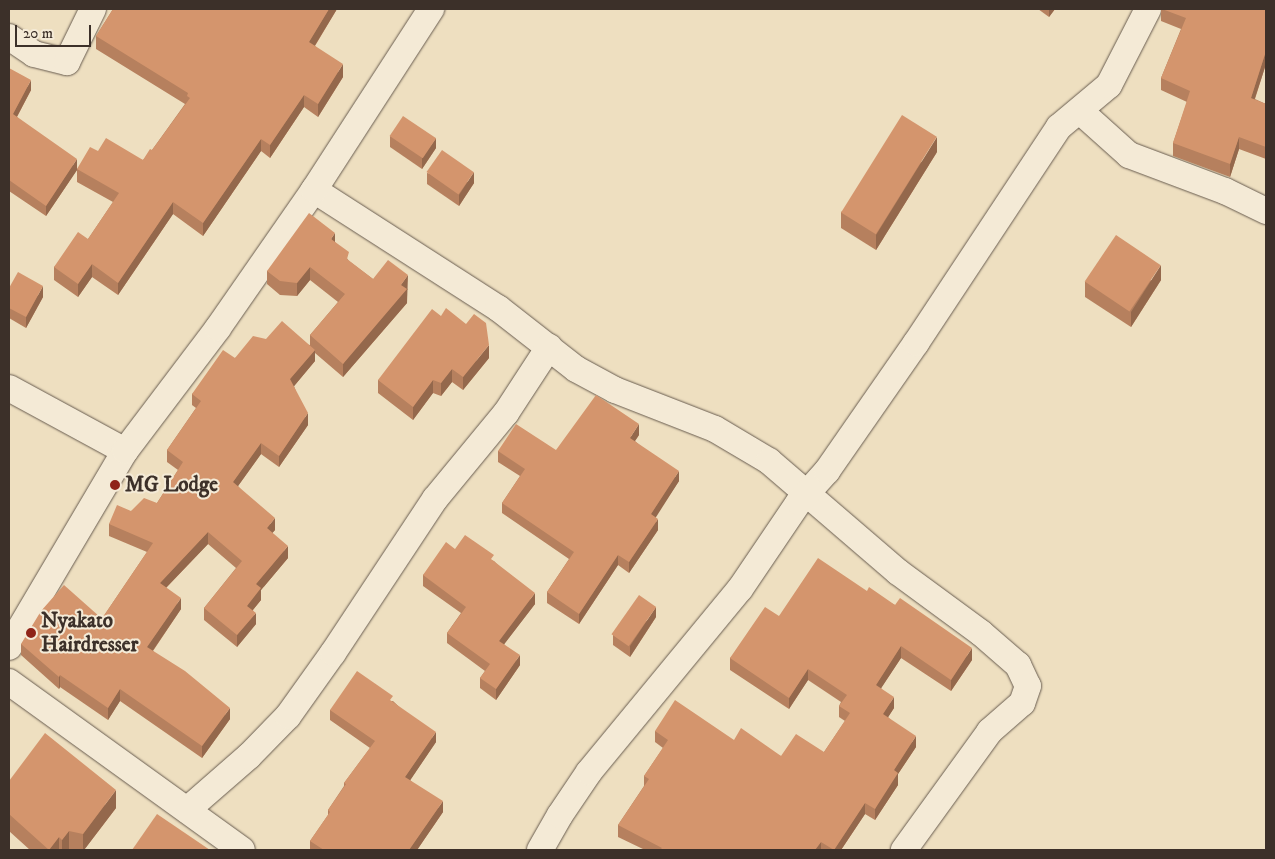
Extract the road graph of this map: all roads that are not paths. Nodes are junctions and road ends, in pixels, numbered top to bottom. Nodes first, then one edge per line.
1 (93, 9) edge
2 (431, 9) edge
3 (1148, 9) edge
4 (9, 37) edge
5 (1080, 111) junction
6 (314, 190) junction
7 (1266, 210) edge
8 (549, 346) junction
9 (9, 388) edge
10 (125, 451) junction
11 (806, 493) junction
12 (9, 647) edge
13 (9, 682) edge
14 (187, 810) junction
15 (242, 850) edge
16 (540, 850) edge
17 (904, 850) edge

1 - 4 street
2 - 6 street
3 - 5 street
5 - 7 street
5 - 11 street
6 - 8 street
6 - 10 street
8 - 11 street
8 - 14 street
9 - 10 street
10 - 12 street
11 - 16 street
11 - 17 street
13 - 14 street
14 - 15 street

